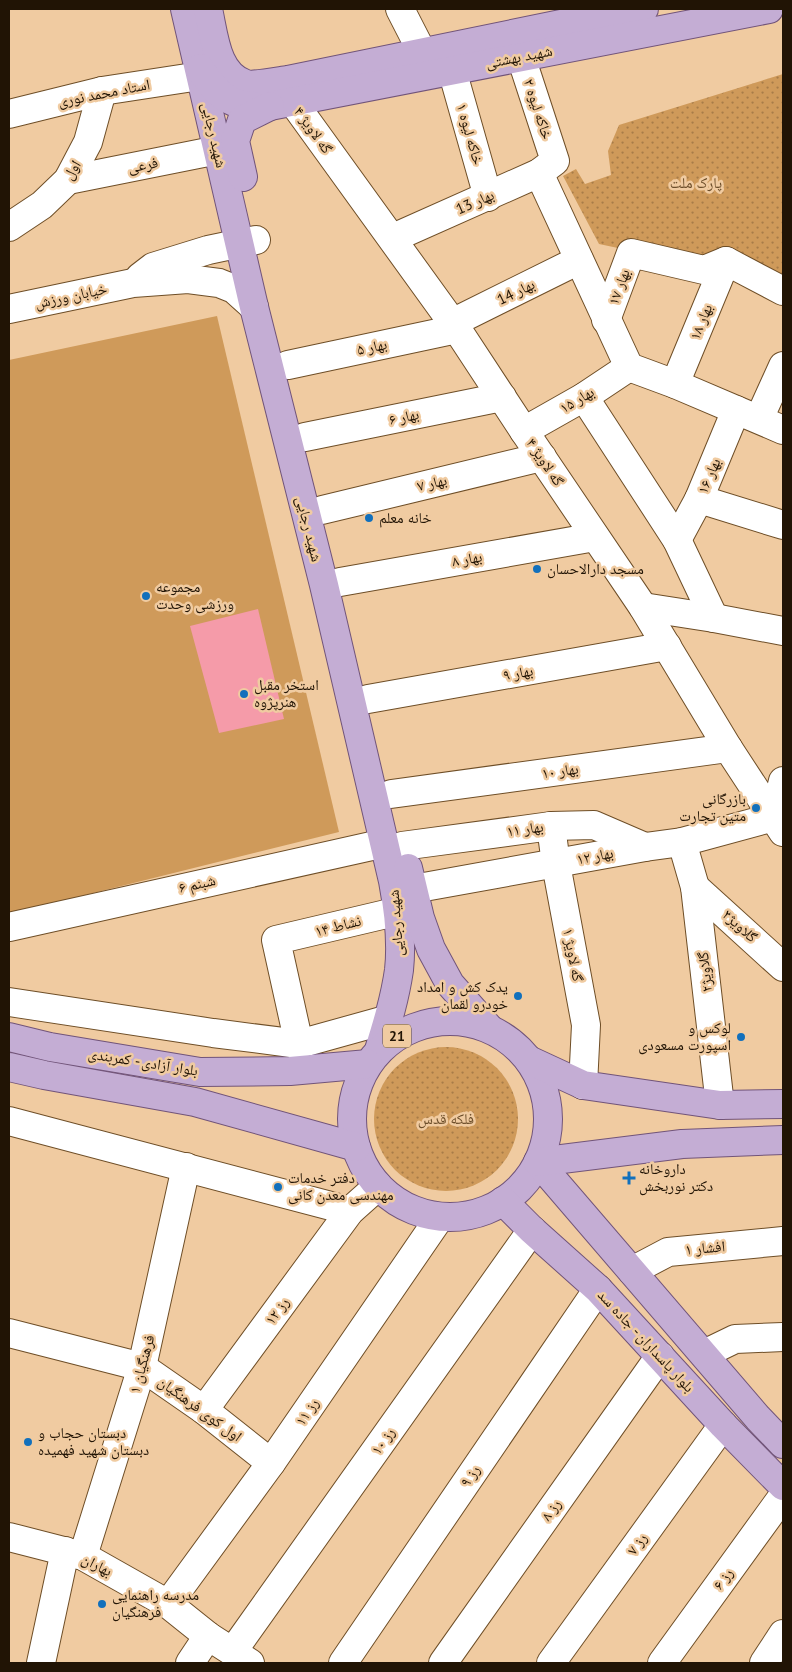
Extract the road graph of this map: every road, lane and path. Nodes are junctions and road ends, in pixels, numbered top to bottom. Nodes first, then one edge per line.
1 (185, 9) edge
2 (208, 9) edge
3 (400, 9) edge
4 (644, 9) edge
5 (769, 9) edge
6 (565, 16) edge
7 (685, 17) edge
8 (422, 52) junction
9 (522, 57) junction
10 (206, 67) junction
11 (452, 70) junction
12 (102, 91) junction
13 (281, 104) junction
14 (9, 114) edge
15 (218, 150) junction
16 (547, 167) junction
17 (68, 180) junction
18 (488, 196) junction
19 (9, 227) edge
20 (393, 238) junction
21 (247, 241) junction
22 (580, 260) junction
23 (726, 261) junction
24 (133, 283) junction
25 (783, 291) edge
26 (254, 307) junction
27 (9, 308) edge
28 (606, 320) junction
29 (454, 326) junction
30 (288, 365) junction
31 (783, 366) edge
32 (629, 367) junction
33 (676, 384) junction
34 (584, 396) junction
35 (502, 397) junction
36 (759, 420) edge
37 (524, 432) junction
38 (305, 438) junction
39 (542, 457) junction
40 (699, 499) junction
41 (322, 510) junction
42 (783, 525) edge
43 (595, 537) junction
44 (677, 540) junction
45 (340, 582) junction
46 (643, 608) junction
47 (714, 618) junction
48 (783, 631) edge
49 (667, 646) junction
50 (368, 700) junction
51 (728, 748) junction
52 (783, 782) edge
53 (391, 794) junction
54 (779, 825) edge
55 (551, 826) junction
56 (682, 842) junction
57 (393, 845) junction
58 (644, 847) junction
59 (556, 864) junction
60 (696, 887) junction
61 (406, 900) junction
62 (9, 927) edge
63 (774, 942) edge
64 (783, 966) edge
65 (9, 1002) edge
66 (389, 1019) junction
67 (489, 1028) junction
68 (9, 1037) edge
69 (299, 1044) junction
70 (373, 1057) junction
71 (529, 1060) junction
72 (9, 1067) edge
73 (200, 1072) junction
74 (583, 1085) junction
75 (195, 1102) junction
76 (783, 1104) edge
77 (720, 1105) junction
78 (9, 1121) edge
79 (783, 1140) edge
80 (356, 1148) junction
81 (538, 1162) junction
82 (186, 1167) junction
83 (378, 1186) junction
84 (504, 1202) junction
85 (350, 1211) junction
86 (440, 1217) junction
87 (532, 1230) junction
88 (783, 1241) edge
89 (632, 1271) junction
90 (598, 1289) junction
91 (9, 1333) edge
92 (783, 1337) edge
93 (704, 1354) junction
94 (660, 1356) junction
95 (142, 1368) junction
96 (204, 1410) junction
97 (723, 1425) junction
98 (783, 1444) edge
99 (271, 1464) junction
100 (783, 1486) edge
101 (783, 1496) edge
102 (9, 1537) edge
103 (74, 1554) junction
104 (168, 1604) junction
105 (783, 1634) edge
106 (208, 1636) junction
107 (242, 1657) edge
108 (41, 1663) edge
109 (190, 1663) edge
110 (343, 1663) edge
111 (442, 1663) edge
112 (551, 1663) edge
113 (662, 1663) edge
114 (764, 1663) edge

1 - 10 main road, شهید رجایی
2 - 10 main road, شهید رجایی
3 - 8 street
4 - 6 main road, شهید بهشتی
5 - 7 main road, شهید بهشتی
6 - 8 main road, شهید بهشتی
7 - 9 main road, شهید بهشتی
8 - 10 main road, شهید بهشتی
9 - 11 main road, شهید بهشتی
9 - 16 street, خاکه لیوه ۲
10 - 12 street, استاد محمد نوری
10 - 13 main road
10 - 15 main road, شهید رجایی
11 - 13 main road, شهید بهشتی
11 - 18 street, خاکه لیوه ۱
12 - 14 street, استاد محمد نوری
12 - 17 street, اول
13 - 20 street, گه لاویژ ۴
13 - 21 main road, شهید رجایی
15 - 17 street, فرعی
15 - 21 main road, شهید رجایی
16 - 18 street, بهار 13
16 - 22 street, خاکه لیوه ۲
17 - 19 street, اول
18 - 20 street, بهار 13
20 - 29 street, گه لاویژ ۴
21 - 24 street, خیابان ورزش
21 - 26 main road, شهید رجایی
21 - 30 main road, شهید رجایی
22 - 28 street, خاکه لیوه ۲
22 - 29 street, بهار 14
23 - 25 street
23 - 28 street, بهار ۱۷
23 - 33 street, بهار ۱۸
24 - 26 street, خیابان ورزش
24 - 27 street, خیابان ورزش
26 - 57 main road, شهید رجایی
28 - 32 street, خاکه لیوه ۲
29 - 30 street, بهار ۵
29 - 35 street, گه لاویژ ۴
30 - 38 main road, شهید رجایی
31 - 36 street, بهار ۱۶
32 - 33 street
32 - 34 street, بهار ۱۵
33 - 36 street
34 - 37 street, بهار ۱۵
34 - 44 street
35 - 37 street, گه لاویژ ۴
35 - 38 street, بهار ۶
36 - 40 street, بهار ۱۶
37 - 39 street, گه لاویژ ۴
38 - 41 main road, شهید رجایی
39 - 41 street, بهار ۷
39 - 43 street, گه لاویژ ۴
40 - 42 street
40 - 44 street, بهار ۱۶
41 - 45 main road, شهید رجایی
43 - 45 street, بهار ۸
43 - 46 street, گه لاویژ ۴
44 - 47 street
45 - 50 main road, شهید رجایی
46 - 47 street
46 - 49 street, گه لاویژ ۴
47 - 48 street
49 - 50 street, بهار ۹
49 - 51 street, گه لاویژ ۴
50 - 53 main road, شهید رجایی
51 - 53 street, بهار ۱۰
51 - 54 street, گه لاویژ ۴
52 - 54 street
53 - 57 main road, شهید رجایی
54 - 56 street, بهار ۱۲
55 - 57 street, بهار ۱۱
55 - 58 street, بهار ۱۱
55 - 59 street, گه لاویژ ۱
56 - 58 street, بهار ۱۲
56 - 60 street, گلاویژ۲
57 - 61 main road, شهید رجایی
57 - 62 street, شبنم ۶
58 - 59 street, بهار ۱۲
59 - 61 street, بهار ۱۲
59 - 74 street, گه لاویژ ۱
60 - 63 street, گلاویژ۳
60 - 77 street, گلاویژ۲
61 - 66 main road, شهید رجایی
61 - 67 main road, شهید رجایی
61 - 69 street, نشاط ۱۴
63 - 64 street, گلاویژ۳
65 - 69 street
66 - 69 street
66 - 70 main road, شهید رجایی
67 - 70 main road, 21
67 - 71 main road, 21
68 - 73 main road, بلوار آزادی - کمربندی / 21
70 - 73 main road, بلوار آزادی - کمربندی / 21
70 - 80 main road, 21
71 - 74 main road, 21
71 - 81 main road, 21
72 - 75 main road, بلوار آزادی - کمربندی
73 - 75 main road
74 - 77 main road, 21
75 - 80 main road, بلوار آزادی - کمربندی
76 - 77 main road, 21
78 - 82 street
79 - 81 main road
80 - 83 main road, 21
81 - 84 main road, 21
81 - 89 main road
82 - 85 street
82 - 95 street, فرهنگیان ۱
83 - 85 street, رز ۱۲
83 - 86 main road, 21
84 - 86 main road, 21
84 - 87 main road, بلوار پاسداران - جاده سد
85 - 96 street, رز ۱۲
86 - 99 street, رز ۱۱
87 - 90 main road, بلوار پاسداران - جاده سد
87 - 107 street, رز ۱۰
88 - 89 street, افشار ۱
89 - 93 main road
90 - 94 main road, بلوار پاسداران - جاده سد
90 - 110 street, رز ۹
91 - 95 street, اول کوی فرهنگیان
92 - 93 street
93 - 98 main road
94 - 97 main road, بلوار پاسداران - جاده سد
94 - 111 street, رز ۸
95 - 96 street, اول کوی فرهنگیان
95 - 103 street, فرهنگیان ۱
96 - 99 street, اول کوی فرهنگیان
97 - 100 main road, بلوار پاسداران - جاده سد
97 - 112 street, رز ۷
99 - 104 street, رز ۱۱
101 - 113 street, رز ۶
102 - 103 street, بهاران
103 - 104 street, بهاران
103 - 108 street, فرهنگیان ۱
104 - 106 street, بهاران
105 - 114 street
106 - 107 street, بهاران
106 - 109 street

